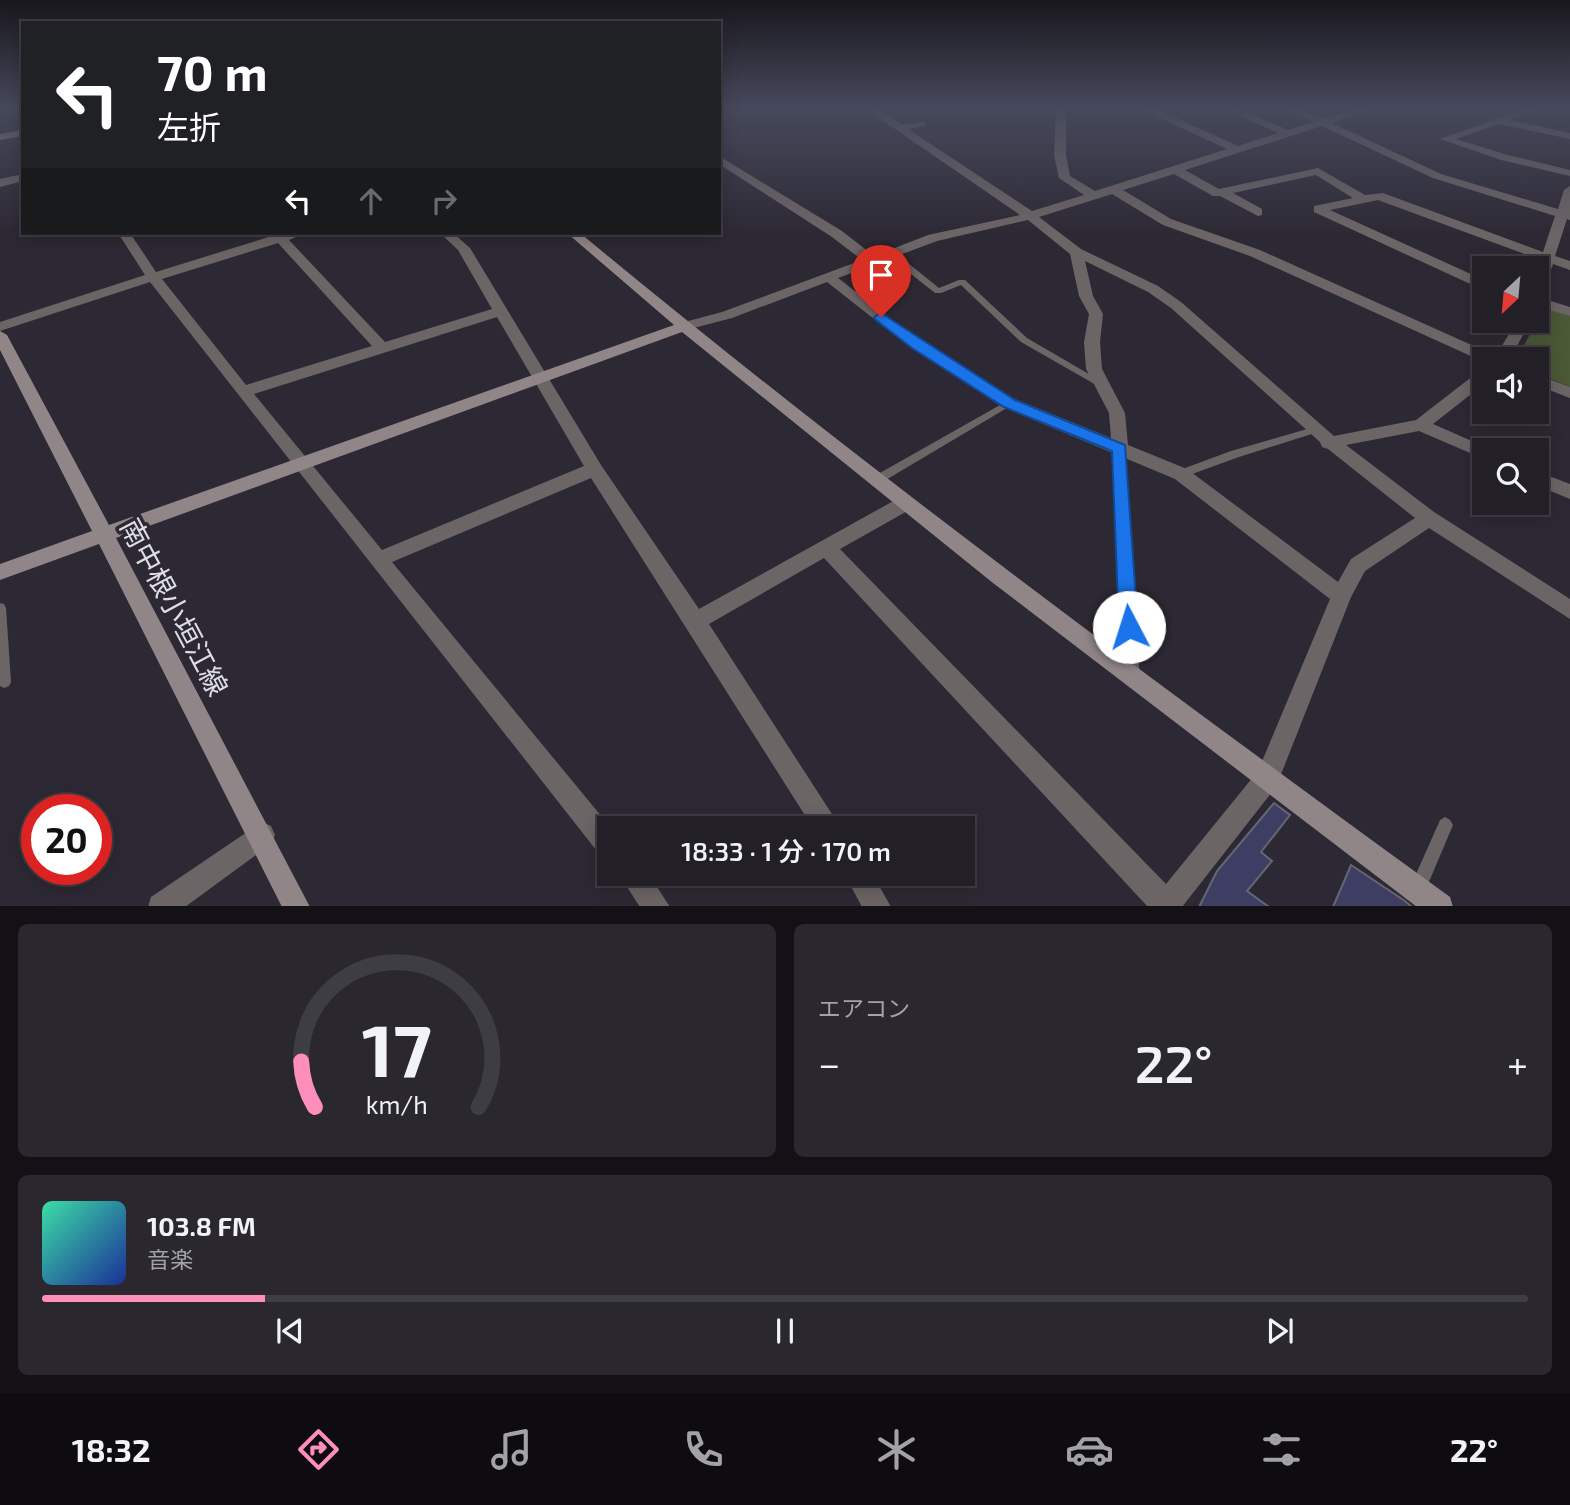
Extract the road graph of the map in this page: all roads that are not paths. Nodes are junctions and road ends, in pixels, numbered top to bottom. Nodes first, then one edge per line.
1 (930, 149) edge
2 (1060, 149) edge
3 (1382, 149) edge
4 (1477, 149) edge
5 (1237, 150) edge
6 (721, 160) edge
7 (1174, 169) junction
8 (1570, 173) edge
9 (21, 178) edge
10 (0, 183) edge
11 (1112, 189) junction
12 (1570, 190) edge
13 (1222, 192) junction
14 (1093, 195) junction
15 (1363, 199) junction
16 (1258, 212) dead end
17 (1565, 215) edge
18 (1031, 216) junction
19 (125, 235) edge
20 (291, 235) edge
21 (448, 235) edge
22 (575, 235) edge
23 (280, 238) junction
24 (1076, 252) junction
25 (890, 253) junction
26 (1539, 256) edge
27 (1548, 256) edge
28 (871, 260) junction
29 (1549, 260) edge
30 (1570, 266) edge
31 (153, 276) junction
32 (827, 276) junction
33 (1472, 280) edge
34 (1549, 305) edge
35 (501, 311) junction
36 (1570, 312) edge
37 (0, 327) edge
38 (682, 327) junction
39 (0, 335) edge
40 (381, 347) junction
41 (1472, 351) edge
42 (541, 378) junction
43 (1101, 384) junction
44 (1549, 384) edge
45 (1472, 385) edge
46 (243, 392) junction
47 (1570, 393) edge
48 (1009, 403) junction
49 (1422, 425) junction
50 (1314, 429) junction
51 (1328, 443) junction
52 (1472, 448) edge
53 (1120, 449) junction
54 (301, 463) junction
55 (595, 469) junction
56 (1181, 474) junction
57 (875, 481) junction
58 (1549, 483) edge
59 (1570, 492) edge
60 (904, 504) junction
61 (1429, 519) junction
62 (104, 533) junction
63 (826, 548) junction
64 (379, 559) junction
65 (0, 572) edge
66 (1341, 596) junction
67 (0, 608) edge
68 (1570, 610) edge
69 (696, 621) junction
70 (1133, 676) junction
71 (4, 682) dead end
72 (1267, 779) junction
73 (820, 816) edge
74 (1445, 825) dead end
75 (597, 831) edge
76 (262, 835) junction
77 (641, 886) edge
78 (865, 886) edge
79 (1417, 890) junction
80 (160, 906) edge
81 (298, 906) edge
82 (657, 906) edge
83 (878, 906) edge
84 (1166, 906) edge
85 (1440, 906) edge

1 - 18 street
2 - 14 street
3 - 17 street
4 - 8 street
5 - 7 street
6 - 28 street
7 - 11 street
7 - 13 street
9 - 10 street
11 - 14 street
11 - 41 street
12 - 17 street
13 - 15 street
13 - 16 street
14 - 18 street
15 - 26 street
15 - 33 street
17 - 27 street
18 - 24 street
18 - 25 street
19 - 31 street
20 - 23 street
21 - 35 street
22 - 38 street
23 - 31 street
23 - 40 street
24 - 43 street
24 - 50 street
25 - 28 street
25 - 43 lane
28 - 32 street
29 - 30 street
31 - 37 street
31 - 46 street
32 - 38 street
32 - 48 street
34 - 36 street
35 - 40 street
35 - 42 street
38 - 42 street
38 - 57 street
39 - 62 street, 南中根小垣江線
40 - 46 street
42 - 54 street
42 - 55 street
43 - 53 street
44 - 47 street
45 - 49 street
46 - 54 street
48 - 53 street
48 - 57 lane
49 - 51 street
49 - 52 street
50 - 51 street
50 - 56 lane
51 - 61 street
53 - 56 street
53 - 70 lane
54 - 62 street
54 - 64 street
55 - 64 street
55 - 69 street
56 - 66 street
57 - 60 street
58 - 59 street
60 - 63 street
60 - 70 street
61 - 66 street
61 - 68 street
62 - 65 street
62 - 76 street, 南中根小垣江線
63 - 69 street
63 - 84 street
64 - 75 street
66 - 72 street
67 - 71 lane
69 - 73 street
70 - 72 street
72 - 79 street
72 - 84 street
74 - 79 lane
76 - 80 street
76 - 81 street, 南中根小垣江線
77 - 82 street
78 - 83 street
79 - 85 street

